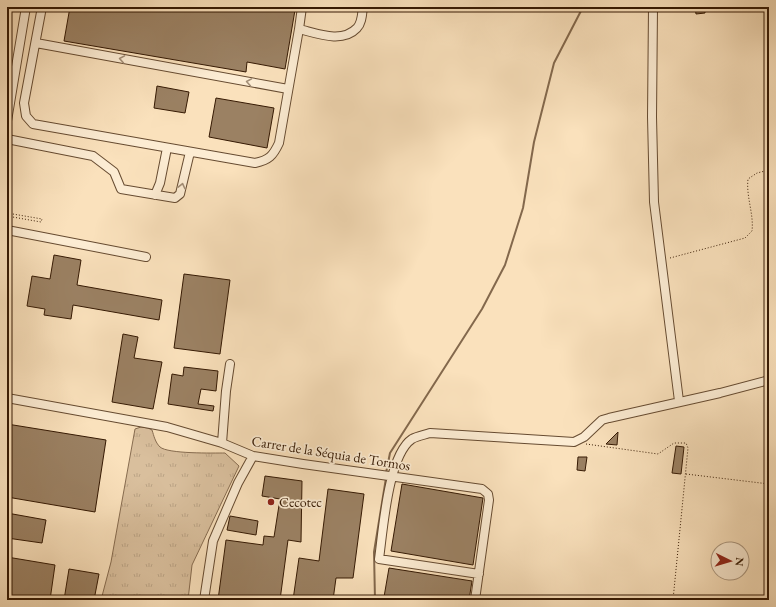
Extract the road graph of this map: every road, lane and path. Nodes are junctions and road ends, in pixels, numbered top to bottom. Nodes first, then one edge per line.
1 (26, 7) edge
2 (42, 7) edge
3 (302, 7) edge
4 (363, 7) edge
5 (653, 7) edge
6 (298, 29) junction
7 (36, 43) junction
8 (288, 89) junction
9 (8, 110) edge
10 (7, 121) edge
11 (7, 139) edge
12 (167, 148) junction
13 (190, 152) junction
14 (769, 170) edge
15 (155, 195) junction
16 (7, 213) edge
17 (7, 216) edge
18 (7, 230) edge
19 (146, 257) dead end
20 (661, 260) junction
21 (230, 364) dead end
22 (769, 380) edge
23 (7, 398) edge
24 (679, 401) junction
25 (574, 442) junction
26 (222, 443) junction
27 (253, 456) junction
28 (686, 474) junction
29 (391, 477) junction
30 (769, 484) edge
31 (769, 560) edge
32 (479, 574) junction
33 (204, 600) edge
34 (475, 600) edge
35 (673, 600) edge
36 (765, 600) edge

1 - 9 street
2 - 7 street
3 - 6 street
4 - 6 street
5 - 20 street
6 - 8 street
8 -> 7 street
7 - 12 street
8 - 13 street
9 - 10 street
11 - 15 street
12 - 13 street
12 - 15 street
15 -> 13 street
14 - 20 path
16 - 17 path
18 - 19 street
20 - 24 street
21 - 26 street
22 - 24 street
23 - 26 street, Carrer de la Séquia de Tormos
24 - 25 street
25 - 28 path
25 - 29 street
26 - 27 street, Carrer de la Séquia de Tormos
27 - 29 street, Carrer de la Séquia de Tormos
27 - 33 street
28 - 30 path
28 - 35 path
29 - 32 street, Carrer de la Séquia de Tormos
29 - 32 street
31 - 36 path
32 - 34 street

